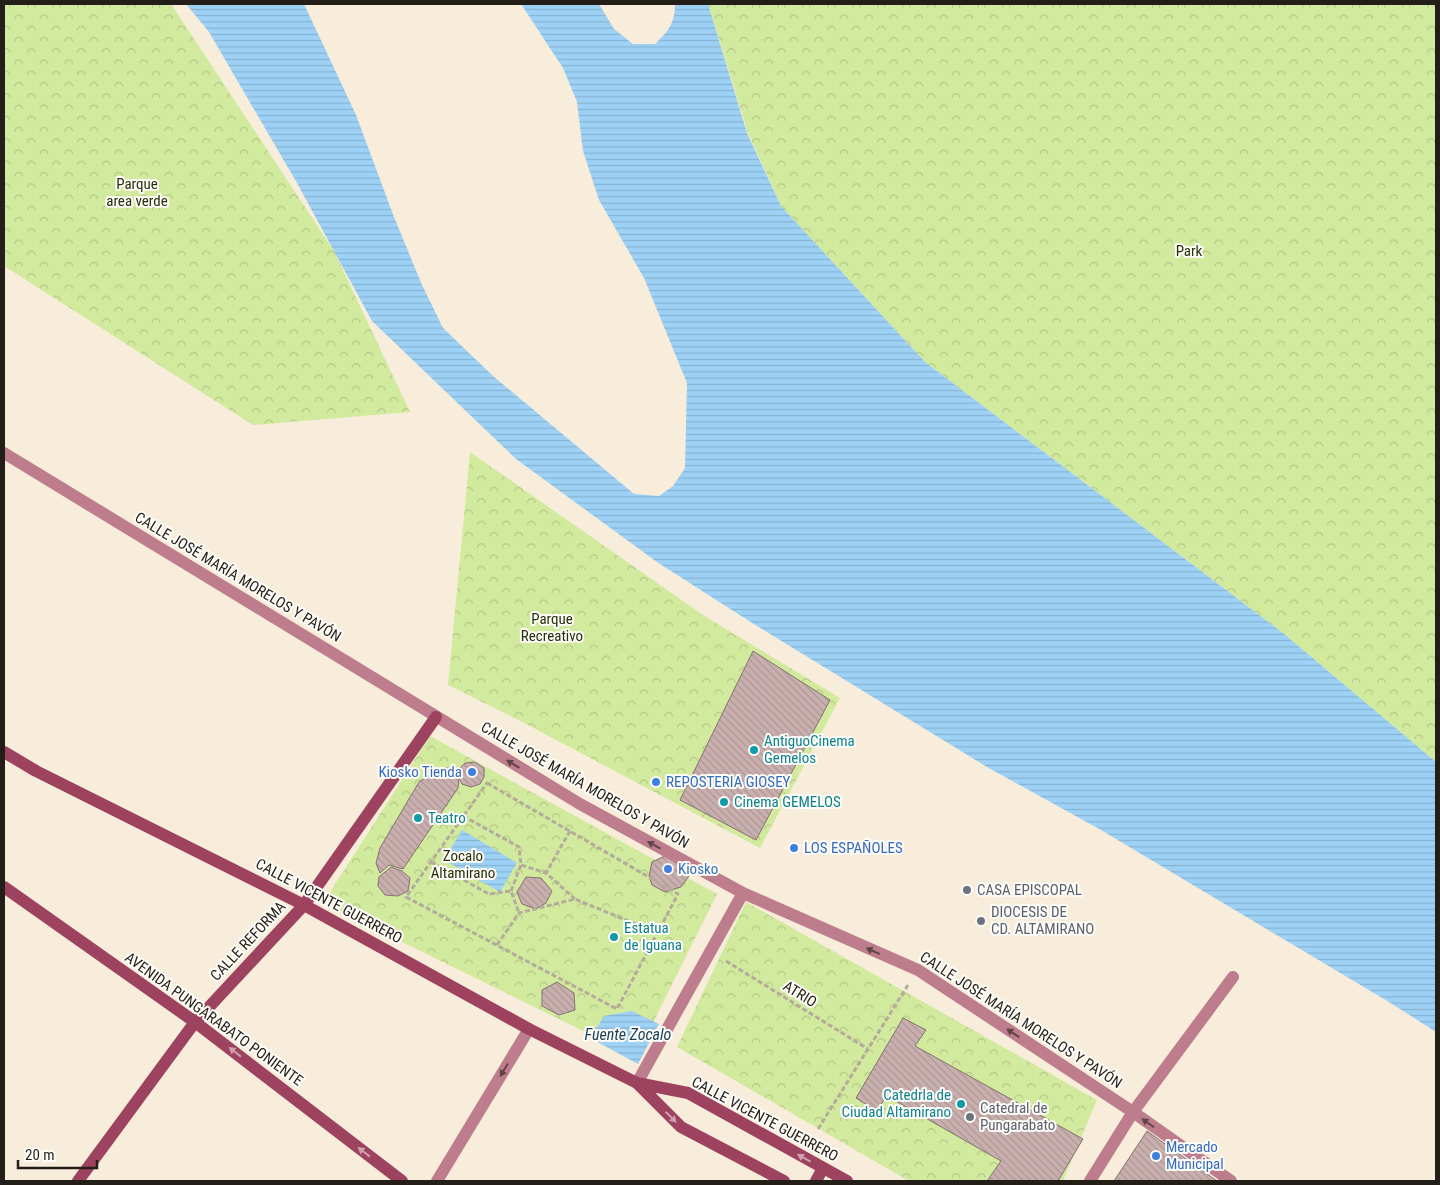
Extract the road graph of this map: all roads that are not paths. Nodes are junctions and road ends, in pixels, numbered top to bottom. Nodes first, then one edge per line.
1 (4, 453) edge
2 (436, 717) junction
3 (4, 752) edge
4 (4, 887) edge
5 (743, 893) junction
6 (304, 905) junction
7 (1233, 977) dead end
8 (195, 1022) junction
9 (529, 1029) junction
10 (636, 1083) junction
11 (1133, 1112) junction
12 (823, 1168) junction
13 (78, 1181) edge
14 (402, 1181) edge
15 (438, 1181) edge
16 (784, 1181) edge
17 (816, 1181) edge
18 (847, 1181) edge
19 (1090, 1181) edge
20 (1231, 1181) edge

1 - 2 street, CALLE JOSÉ MARÍA MORELOS Y PAVÓN
5 -> 2 street, CALLE JOSÉ MARÍA MORELOS Y PAVÓN
2 - 6 street, CALLE REFORMA
3 - 6 street, CALLE VICENTE GUERRERO
4 - 8 street, AVENIDA PUNGARABATO PONIENTE
5 - 10 street
11 -> 5 street, CALLE JOSÉ MARÍA MORELOS Y PAVÓN
6 - 8 street, CALLE REFORMA
6 - 9 street, CALLE VICENTE GUERRERO
7 - 11 street
8 - 13 street, CALLE REFORMA
14 -> 8 street, AVENIDA PUNGARABATO PONIENTE
9 - 10 street, CALLE VICENTE GUERRERO
9 -> 15 street
12 -> 10 street, CALLE VICENTE GUERRERO
10 -> 16 street, CALLE VICENTE GUERRERO
11 - 19 street
20 -> 11 street, CALLE JOSÉ MARÍA MORELOS Y PAVÓN
12 - 17 street
12 - 18 street, CALLE VICENTE GUERRERO

